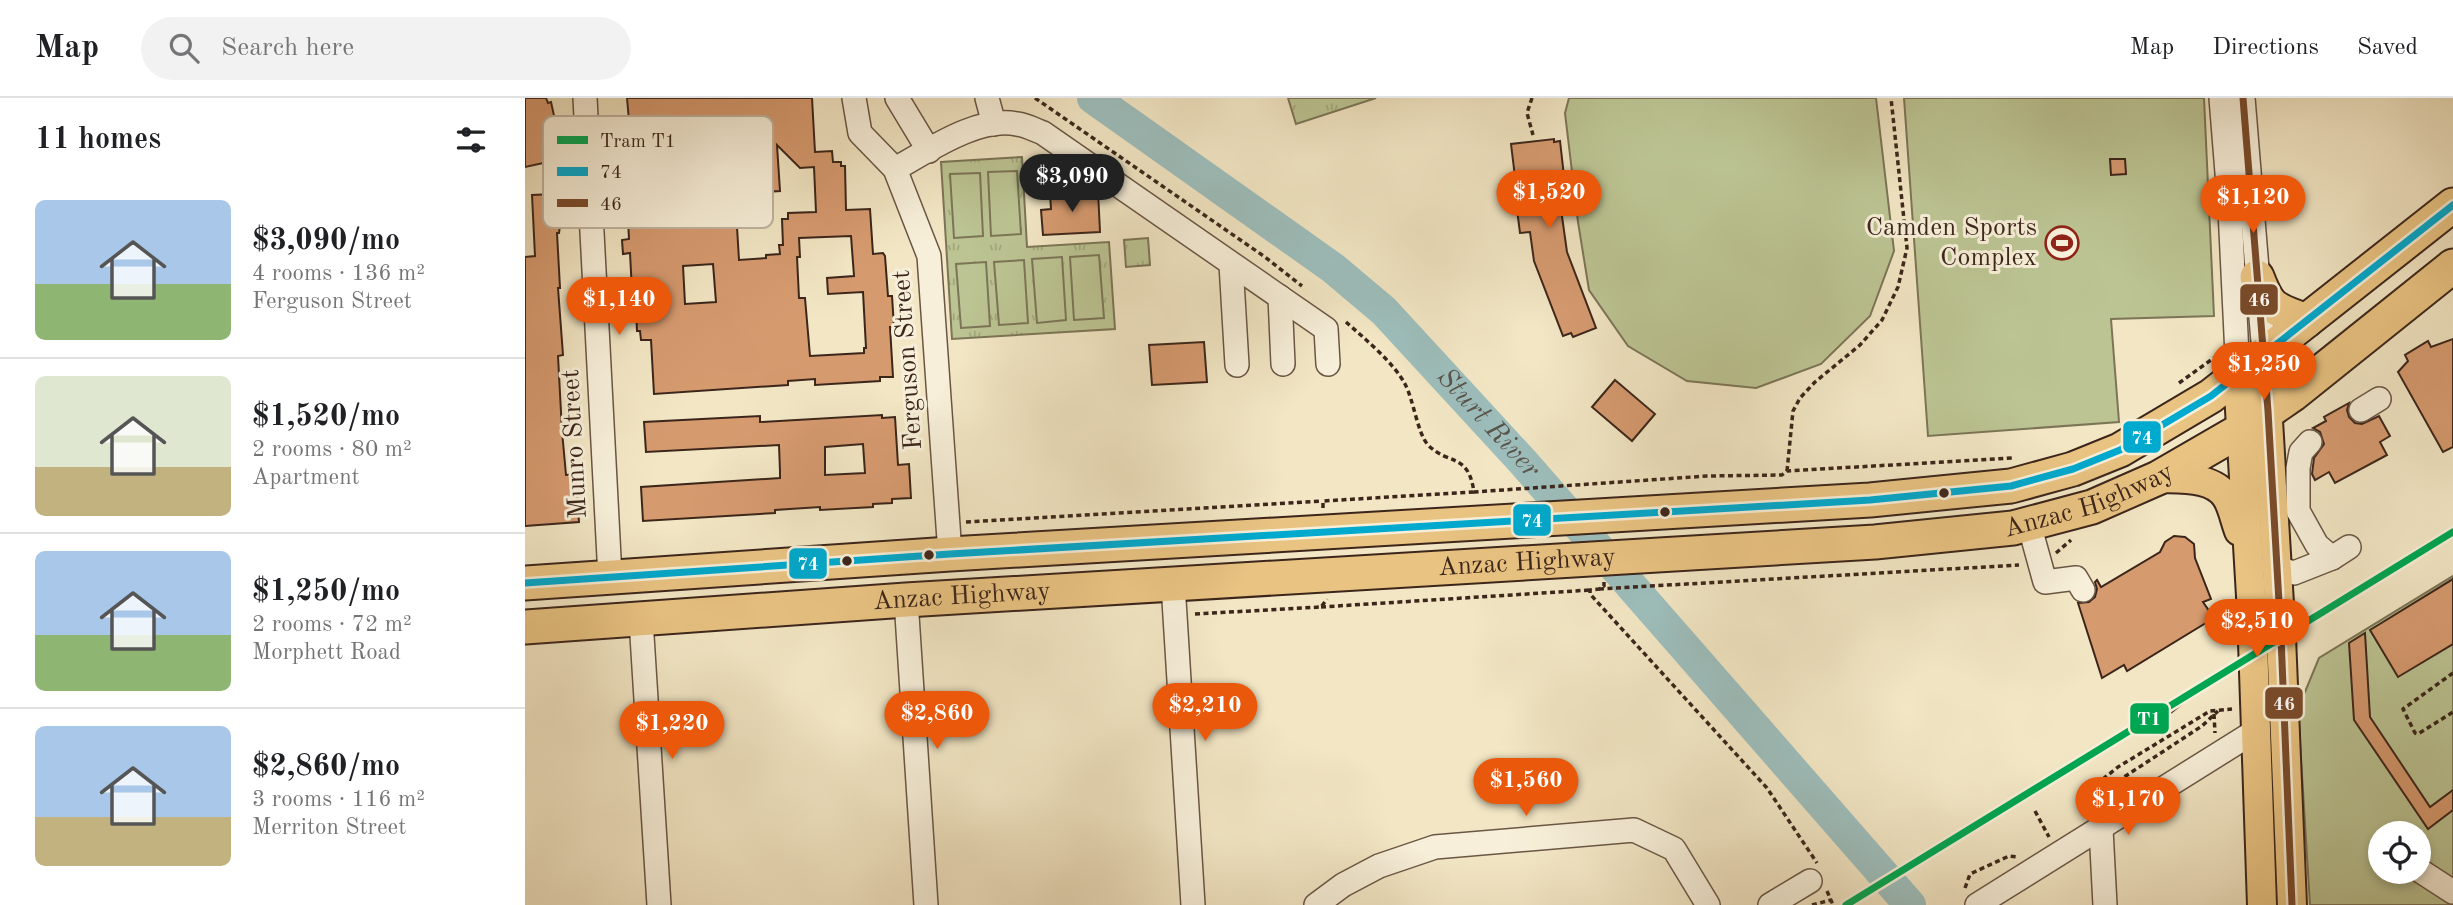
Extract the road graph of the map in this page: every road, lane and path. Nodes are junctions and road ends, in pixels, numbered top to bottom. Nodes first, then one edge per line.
1 (585, 98) edge
2 (854, 98) edge
3 (987, 98) edge
4 (1532, 98) edge
5 (1891, 98) edge
6 (2221, 98) edge
7 (2243, 98) edge
8 (905, 101) edge
9 (586, 116) edge
10 (994, 124) junction
11 (1533, 135) dead end
12 (929, 150) junction
13 (895, 169) junction
14 (2453, 205) edge
15 (592, 228) edge
16 (1231, 264) junction
17 (2453, 266) edge
18 (2257, 277) junction
19 (1280, 298) junction
20 (2306, 321) junction
21 (2264, 354) junction
22 (1283, 363) dead end
23 (1328, 364) dead end
24 (1237, 365) dead end
25 (2228, 365) junction
26 (2170, 390) dead end
27 (2268, 411) junction
28 (2241, 430) junction
29 (2309, 442) dead end
30 (2020, 458) dead end
31 (1787, 471) junction
32 (2158, 478) junction
33 (1507, 490) dead end
34 (1474, 492) dead end
35 (1870, 500) junction
36 (1322, 501) junction
37 (1323, 517) dead end
38 (2029, 524) junction
39 (954, 539) junction
40 (1189, 541) junction
41 (1875, 542) junction
42 (1067, 548) junction
43 (2341, 552) junction
44 (2249, 556) junction
45 (2277, 568) junction
46 (610, 578) junction
47 (1604, 578) dead end
48 (1215, 582) junction
49 (525, 583) edge
50 (1173, 584) junction
51 (1698, 584) dead end
52 (1601, 589) junction
53 (1327, 590) dead end
54 (1590, 590) junction
55 (2084, 590) dead end
56 (2279, 599) junction
57 (906, 600) junction
58 (1321, 607) junction
59 (1187, 615) dead end
60 (641, 620) junction
61 (525, 627) edge
62 (2453, 673) edge
63 (2453, 712) edge
64 (2214, 715) junction
65 (2257, 730) junction
66 (2215, 737) dead end
67 (2035, 811) dead end
68 (2101, 829) junction
69 (2052, 842) dead end
70 (1815, 873) joint
71 (2431, 878) edge
72 (2453, 892) edge
73 (1831, 900) dead end
74 (659, 905) edge
75 (926, 905) edge
76 (1193, 905) edge
77 (1316, 905) edge
78 (1708, 905) edge
79 (1770, 905) edge
80 (1811, 905) edge
81 (1977, 905) edge
82 (2105, 905) edge
83 (2262, 905) edge
84 (2292, 905) edge

1 - 9 street, Munro Street
2 - 13 street, Ferguson Street
3 - 10 street
4 - 11 path
5 - 31 path
6 - 25 street
7 - 18 street
8 - 12 street
10 - 12 street
10 - 16 street
12 - 13 street
13 - 39 street, Ferguson Street
14 - 20 highway, Anzac Highway
15 - 46 street, Munro Street
16 - 19 street
16 - 24 street
17 - 27 highway, Anzac Highway
18 - 20 highway
18 - 21 street
19 - 22 street
19 - 23 street
20 - 21 highway, Anzac Highway
21 - 25 highway, Anzac Highway
21 - 27 main road
25 - 26 path
25 - 28 main road
25 - 35 highway, Anzac Highway
27 - 28 highway, Anzac Highway
27 - 45 main road
28 - 32 highway, Anzac Highway
28 - 44 main road
29 - 43 street
30 - 31 path
31 - 33 path
32 - 38 highway, Anzac Highway
32 - 44 main road
34 - 36 path
35 - 40 highway, Anzac Highway
35 - 41 highway
36 - 37 path
36 - 39 path
38 - 41 highway, Anzac Highway
38 - 55 street
39 - 42 highway, Anzac Highway
39 - 46 highway, Anzac Highway
40 - 42 highway, Anzac Highway
40 - 48 highway
41 - 48 highway, Anzac Highway
42 - 50 highway
43 - 45 street
43 - 56 street
44 - 65 main road
45 - 56 main road
46 - 49 highway, Anzac Highway
47 - 52 path
48 - 50 highway, Anzac Highway
50 - 57 highway, Anzac Highway
50 - 76 street
51 - 52 path
52 - 54 path
53 - 58 path
54 - 58 path
54 - 70 path
56 - 84 main road
57 - 60 highway, Anzac Highway
57 - 75 street
58 - 59 path
60 - 61 highway, Anzac Highway
60 - 74 street
62 - 63 path
64 - 64 path
64 - 66 path
65 - 68 street
65 - 83 main road
67 - 69 path
68 - 81 street
68 - 82 street
70 - 79 street
71 - 72 street
73 - 80 path
77 - 78 street

